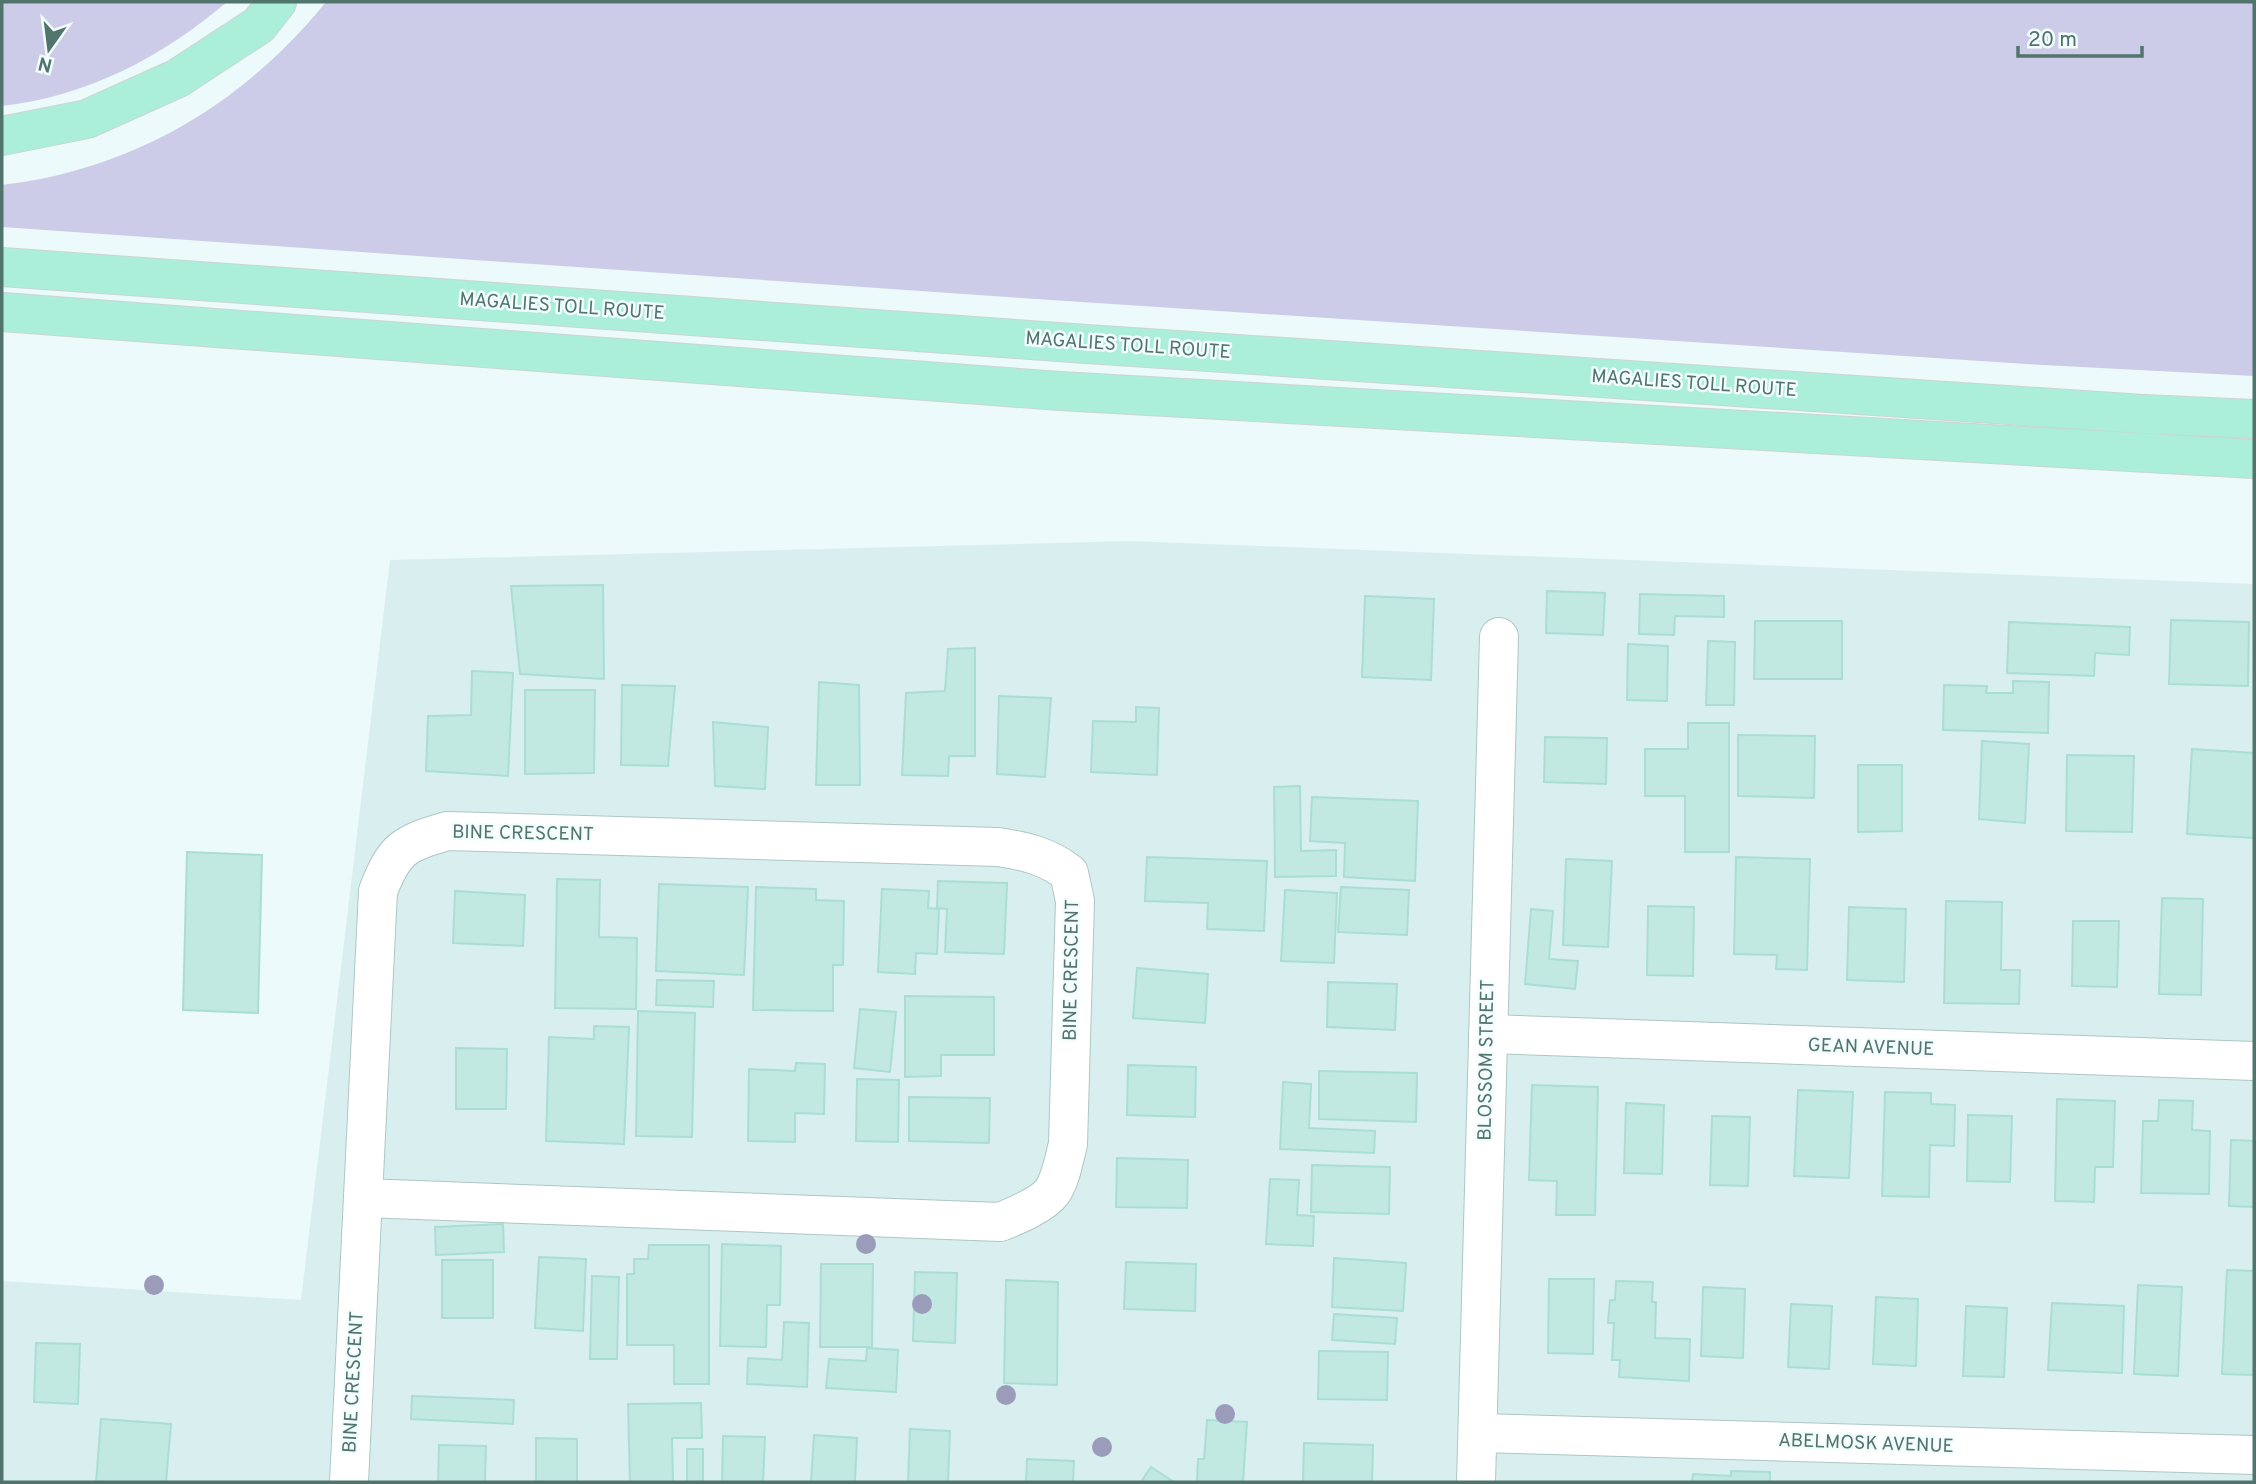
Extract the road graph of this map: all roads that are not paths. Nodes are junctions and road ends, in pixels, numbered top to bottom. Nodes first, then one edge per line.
1 (277, 2) edge
2 (2, 136) edge
3 (2, 267) edge
4 (2, 312) edge
5 (2254, 419) edge
6 (2254, 459) edge
7 (1499, 637) dead end
8 (1488, 1034) junction
9 (2254, 1061) edge
10 (364, 1198) junction
11 (1478, 1433) junction
12 (2254, 1455) edge
13 (349, 1482) edge
14 (1476, 1482) edge

1 - 2 highway
3 - 5 highway, MAGALIES TOLL ROUTE
4 - 6 highway
7 - 8 street, BLOSSOM STREET
8 - 9 street, GEAN AVENUE
8 - 11 street, BLOSSOM STREET
10 - 10 street, BINE CRESCENT
10 - 13 street, BINE CRESCENT
11 - 12 street, ABELMOSK AVENUE
11 - 14 street, BLOSSOM STREET

